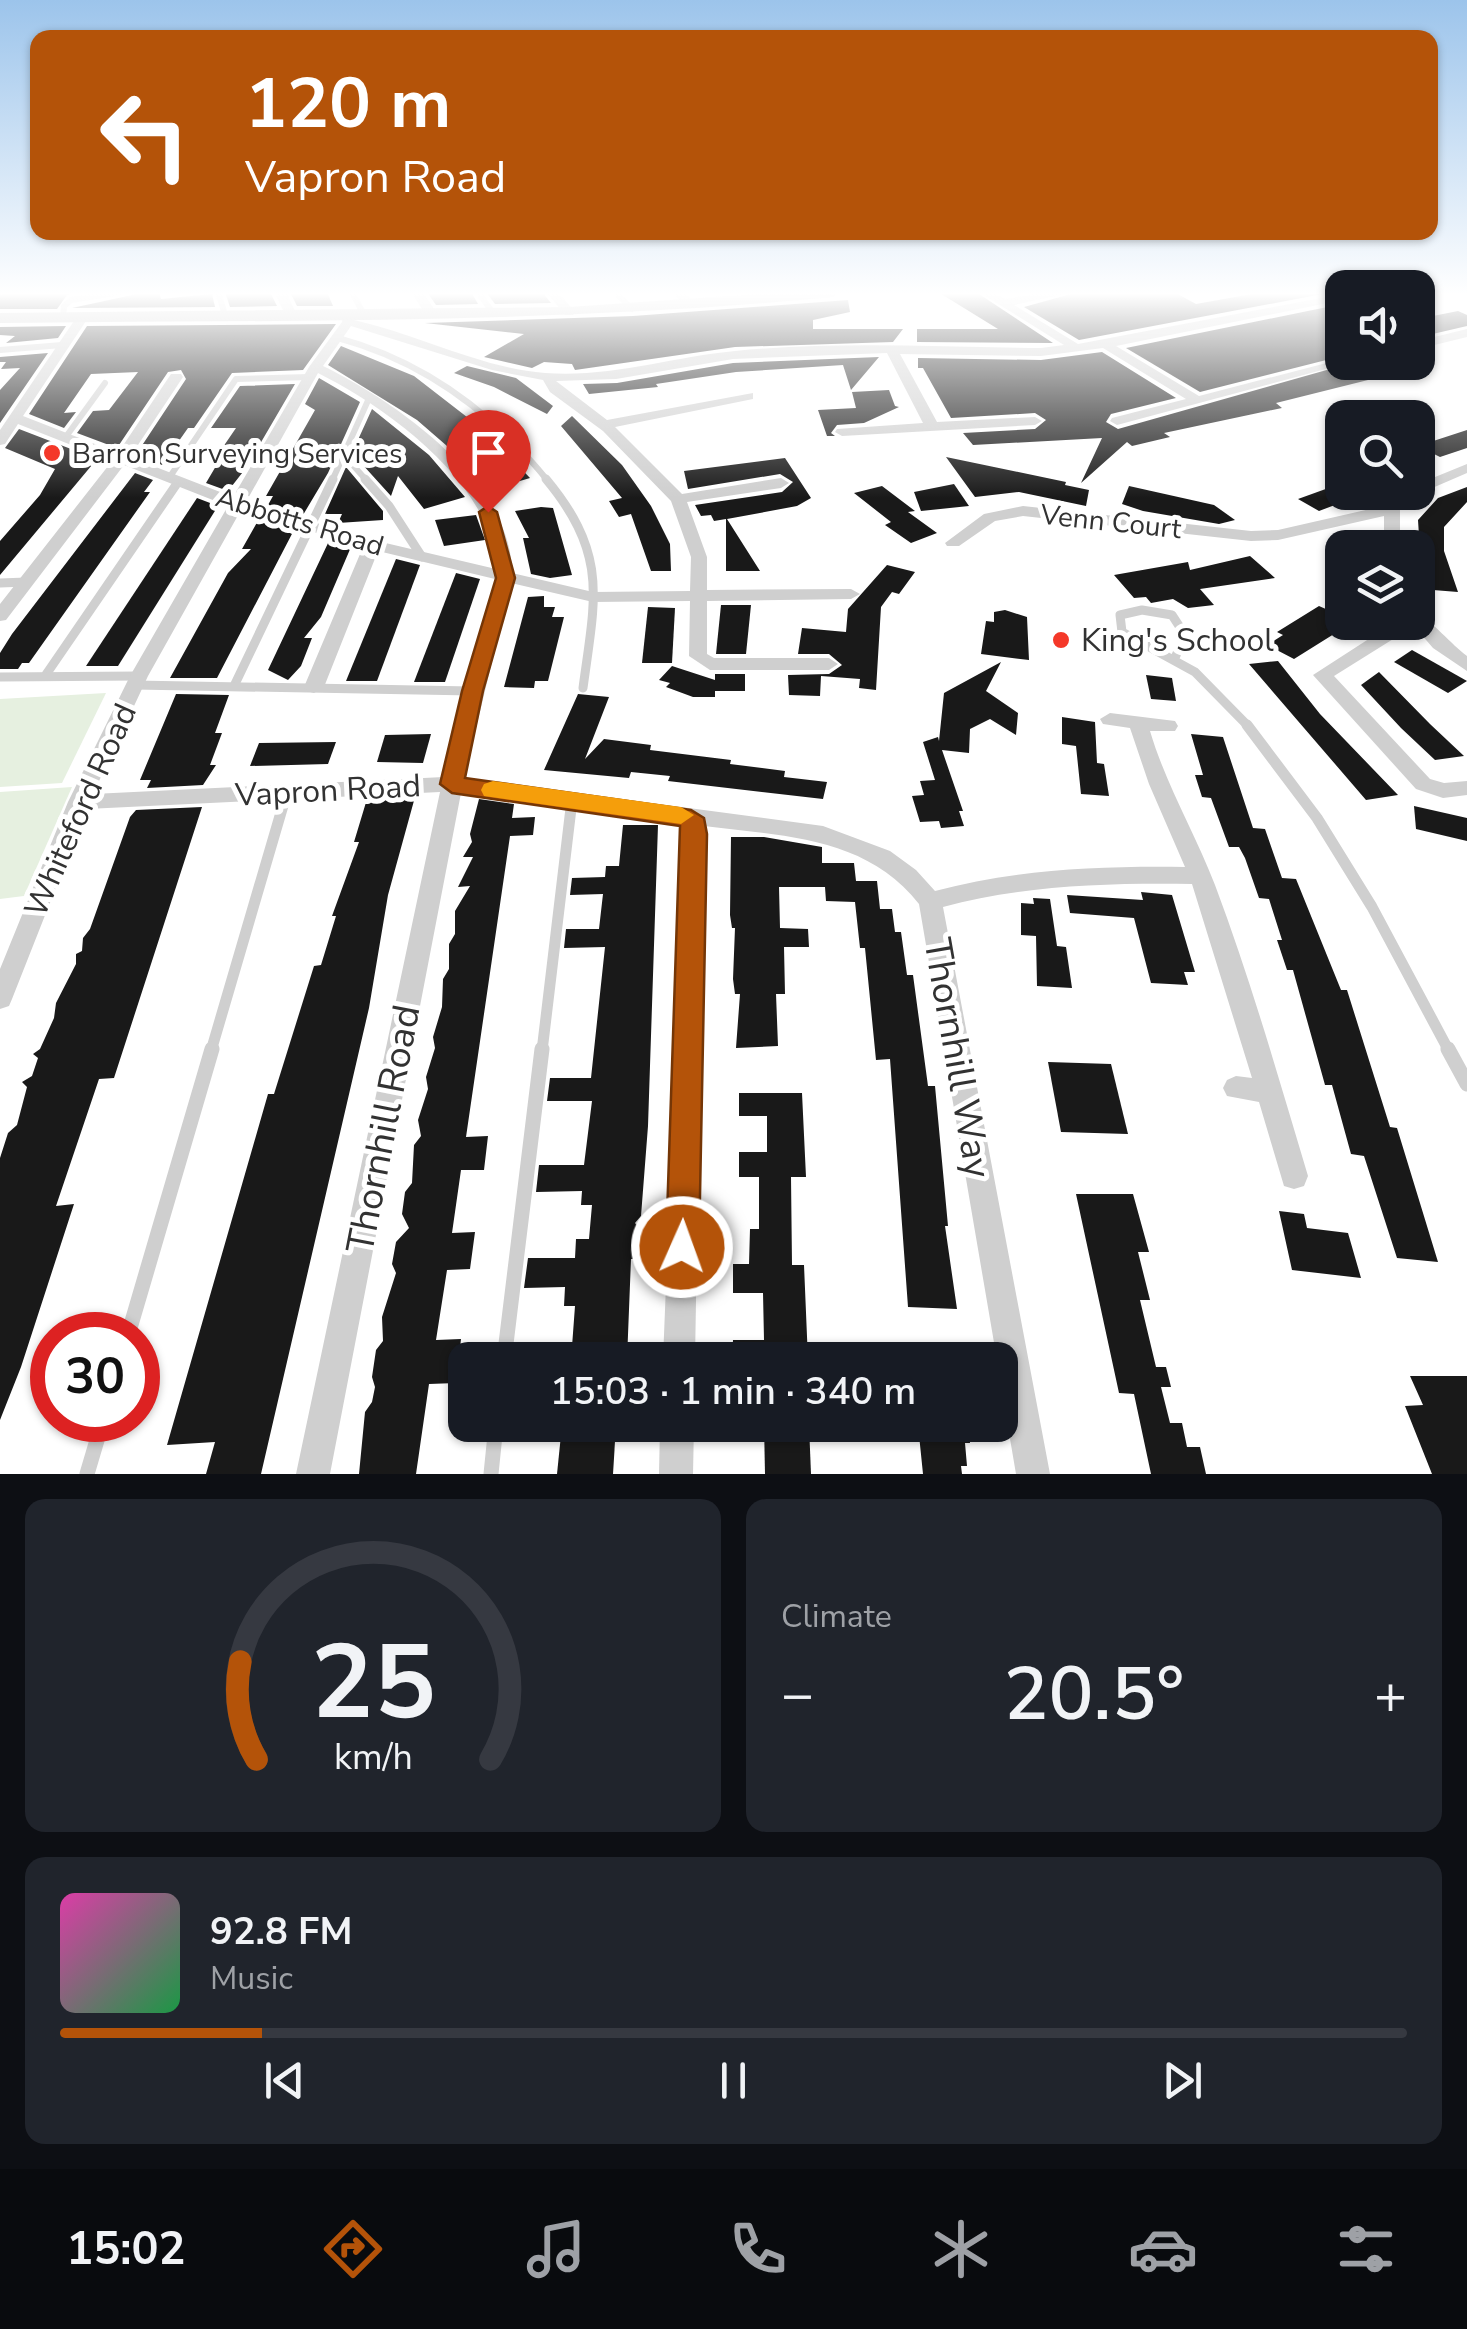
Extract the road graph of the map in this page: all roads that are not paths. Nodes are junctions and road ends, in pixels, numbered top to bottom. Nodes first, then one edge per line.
1 (52, 361) edge
2 (321, 361) edge
3 (398, 361) edge
4 (479, 361) edge
5 (698, 361) edge
6 (897, 361) edge
7 (1133, 361) edge
8 (1325, 367) edge
9 (312, 372) junction
10 (176, 377) dead end
11 (547, 377) junction
12 (105, 382) dead end
13 (370, 396) junction
14 (748, 396) dead end
15 (1195, 399) junction
16 (15, 418) junction
17 (1035, 421) dead end
18 (1117, 421) dead end
19 (604, 425) junction
20 (932, 426) junction
21 (842, 432) dead end
22 (65, 438) junction
23 (0, 441) edge
24 (344, 454) junction
25 (122, 459) junction
26 (1465, 471) edge
27 (173, 480) junction
28 (781, 483) dead end
29 (1435, 483) edge
30 (678, 499) junction
31 (238, 504) junction
32 (1392, 510) joint
33 (312, 526) junction
34 (1392, 530) edge
35 (952, 542) dead end
36 (372, 544) junction
37 (422, 557) junction
38 (506, 578) junction
39 (26, 582) junction
40 (0, 583) edge
41 (701, 594) junction
42 (852, 594) dead end
43 (593, 598) junction
44 (0, 616) edge
45 (1379, 640) edge
46 (1435, 640) edge
47 (1174, 660) junction
48 (829, 664) dead end
49 (1467, 665) edge
50 (44, 676) junction
51 (0, 677) edge
52 (137, 681) junction
53 (235, 684) junction
54 (314, 687) junction
55 (583, 688) dead end
56 (472, 691) junction
57 (1110, 719) dead end
58 (1138, 724) junction
59 (1168, 726) dead end
60 (452, 784) junction
61 (1467, 788) edge
62 (287, 792) junction
63 (572, 800) junction
64 (79, 802) junction
65 (691, 818) junction
66 (1200, 876) junction
67 (930, 901) junction
68 (0, 999) edge
69 (1467, 1084) edge
70 (1236, 1088) dead end
71 (1270, 1091) junction
72 (1294, 1176) dead end
73 (135, 1312) edge
74 (506, 1342) edge
75 (680, 1342) edge
76 (96, 1442) edge
77 (494, 1442) edge
78 (677, 1442) edge
79 (87, 1474) edge
80 (313, 1474) edge
81 (490, 1474) edge
82 (676, 1474) edge
83 (1033, 1474) edge

1 - 16 street
2 - 9 street, Whiteford Road
3 - 43 lane
4 - 11 street
5 - 11 street
6 - 20 street
7 - 15 street
8 - 15 street
9 - 13 street
9 - 27 lane
9 - 31 street, Whiteford Road
10 - 25 street
11 - 19 street
12 - 22 lane
13 - 24 lane
13 - 38 street
14 - 19 street
15 - 18 street
16 - 22 street, Abbotts Road
16 - 23 street
17 - 20 street
19 - 30 street
20 - 21 street
22 - 25 street, Abbotts Road
24 - 33 lane
24 - 37 lane
25 - 27 street, Abbotts Road
25 - 39 street
26 - 29 street
27 - 31 street, Abbotts Road
27 - 50 lane
28 - 30 street
30 - 41 street
31 - 33 street, Abbotts Road
31 - 52 street, Whiteford Road
32 - 34 street
32 - 35 street, Venn Court
33 - 36 street, Abbotts Road
33 - 53 lane
36 - 37 street, Abbotts Road
36 - 54 street
37 - 38 street, Abbotts Road
38 - 43 street, Abbotts Road
38 - 56 street, Thornhill Road
39 - 40 lane
39 - 44 street
41 - 42 street, Abbotts Road
41 - 43 street, Abbotts Road
41 - 48 street
43 - 55 lane
45 - 61 street
46 - 49 street
47 - 47 lane
47 - 69 lane
50 - 51 lane
50 - 52 lane
52 - 53 lane
52 - 64 street, Whiteford Road
53 - 54 lane
54 - 56 lane
56 - 60 street, Thornhill Road
57 - 58 street
58 - 59 street
58 - 66 street
60 - 62 street, Vapron Road
60 - 63 street, Vapron Road
60 - 80 street, Thornhill Road
62 - 64 street, Vapron Road
62 - 73 lane
63 - 65 street, Vapron Road
63 - 74 lane
64 - 68 street, Whiteford Road
65 - 67 street, Thornhill Way
65 - 75 street
66 - 67 street
66 - 71 street
67 - 83 street, Thornhill Way
70 - 71 street
71 - 72 street
76 - 79 lane
77 - 81 lane
78 - 82 street

